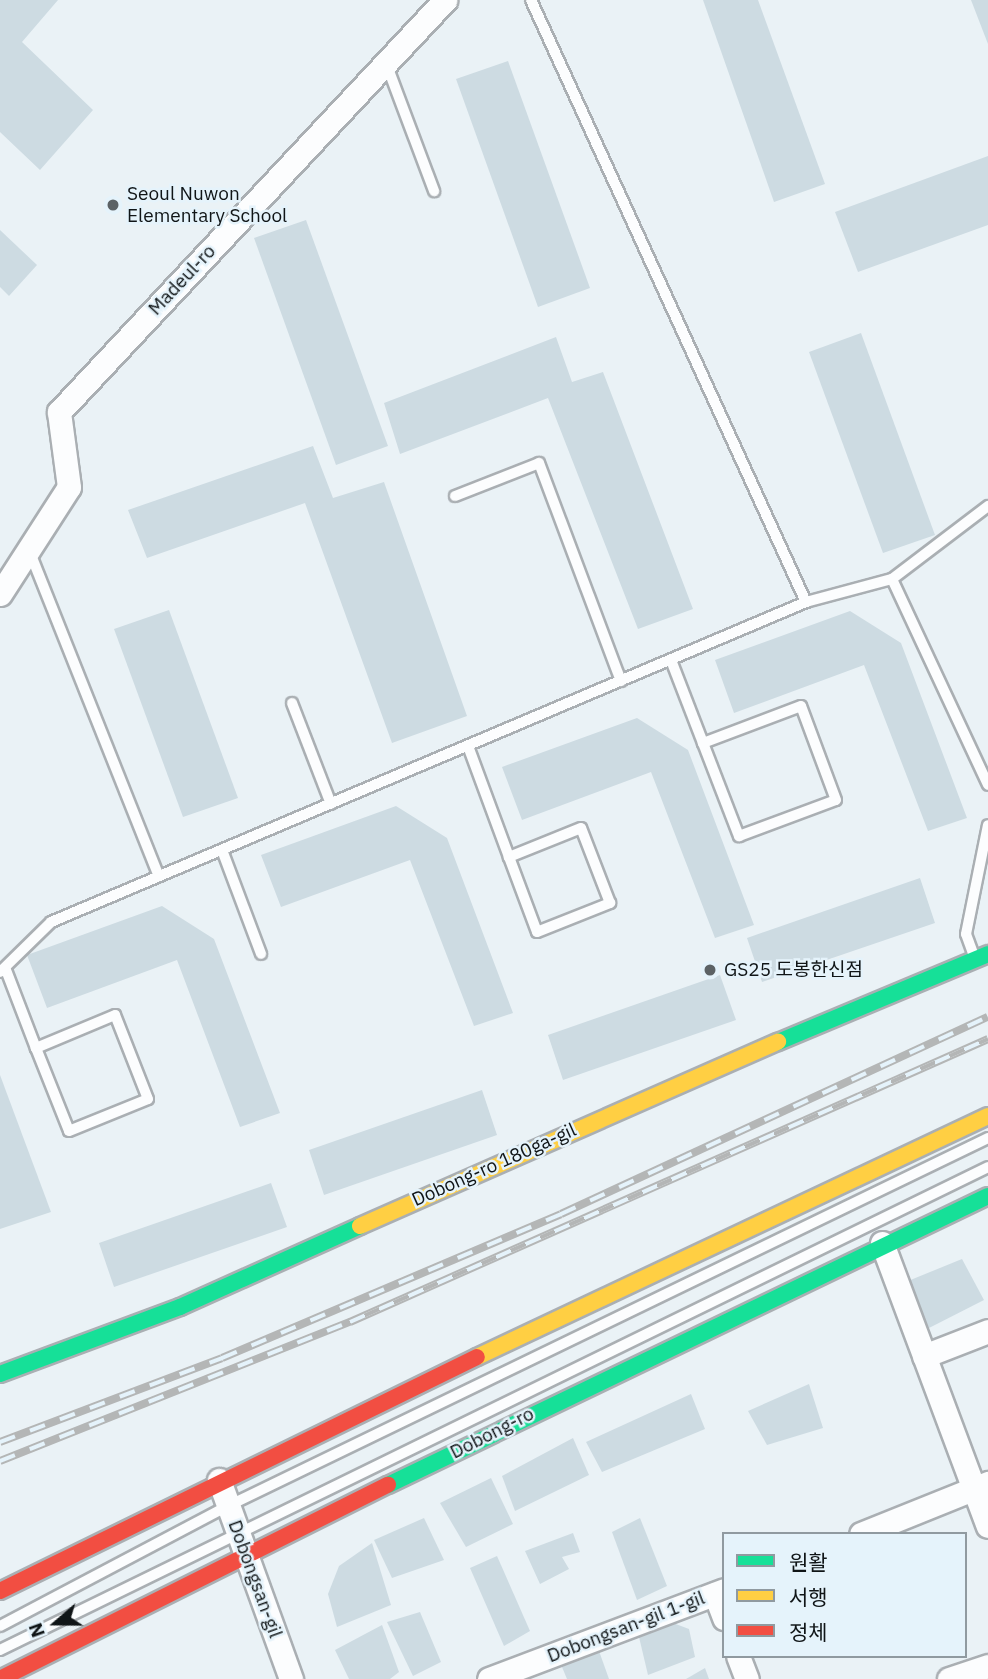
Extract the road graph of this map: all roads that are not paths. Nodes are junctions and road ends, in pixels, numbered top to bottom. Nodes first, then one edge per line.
1 (445, 0) edge
2 (535, 1) edge
3 (386, 63) junction
4 (434, 191) dead end
5 (455, 496) dead end
6 (988, 506) edge
7 (29, 550) junction
8 (892, 579) junction
9 (0, 594) edge
10 (806, 603) junction
11 (671, 660) junction
12 (621, 681) junction
13 (292, 703) dead end
14 (703, 743) junction
15 (468, 746) junction
16 (988, 785) edge
17 (331, 804) junction
18 (988, 825) edge
19 (222, 850) junction
20 (509, 857) junction
21 (159, 876) junction
22 (261, 954) dead end
23 (981, 956) edge
24 (3, 971) edge
25 (36, 1048) junction
26 (988, 1116) edge
27 (988, 1138) edge
28 (988, 1167) edge
29 (988, 1196) edge
30 (882, 1243) junction
31 (988, 1331) edge
32 (924, 1356) junction
33 (0, 1374) edge
34 (219, 1479) junction
35 (981, 1485) edge
36 (228, 1506) junction
37 (988, 1526) edge
38 (237, 1530) junction
39 (867, 1532) edge
40 (246, 1555) junction
41 (0, 1591) edge
42 (719, 1592) edge
43 (0, 1626) edge
44 (0, 1650) edge
45 (739, 1658) edge
46 (988, 1666) edge
47 (0, 1679) edge
48 (291, 1679) edge
49 (489, 1679) edge
50 (747, 1679) edge
51 (949, 1679) edge

1 - 3 street, Madeul-ro
2 - 10 lane
3 - 4 lane
3 - 7 street, Madeul-ro
5 - 12 lane
6 - 8 lane
7 - 9 street, Madeul-ro
7 - 21 lane
8 - 10 lane
8 - 16 lane
10 - 11 lane
11 - 12 lane
11 - 14 lane
12 - 15 lane
13 - 17 lane
14 - 14 lane
15 - 17 lane
15 - 20 lane
17 - 19 lane
18 - 23 lane
19 - 21 lane
19 - 22 lane
20 - 20 lane
21 - 24 lane
23 - 33 main road, Dobong-ro 180ga-gil
24 - 25 lane
25 - 25 lane
26 - 34 main road
27 - 36 lane
28 - 38 lane
29 - 30 main road, Dobong-ro
30 - 32 street
30 - 40 main road, Dobong-ro
31 - 32 street
32 - 35 street
34 - 36 street, Dobongsan-gil
34 - 41 main road
35 - 37 street
35 - 39 street
36 - 38 street, Dobongsan-gil
36 - 43 lane
38 - 40 street, Dobongsan-gil
38 - 44 lane
40 - 47 main road, Dobong-ro
40 - 48 street, Dobongsan-gil
42 - 49 street, Dobongsan-gil 1-gil
45 - 50 street
46 - 51 street

